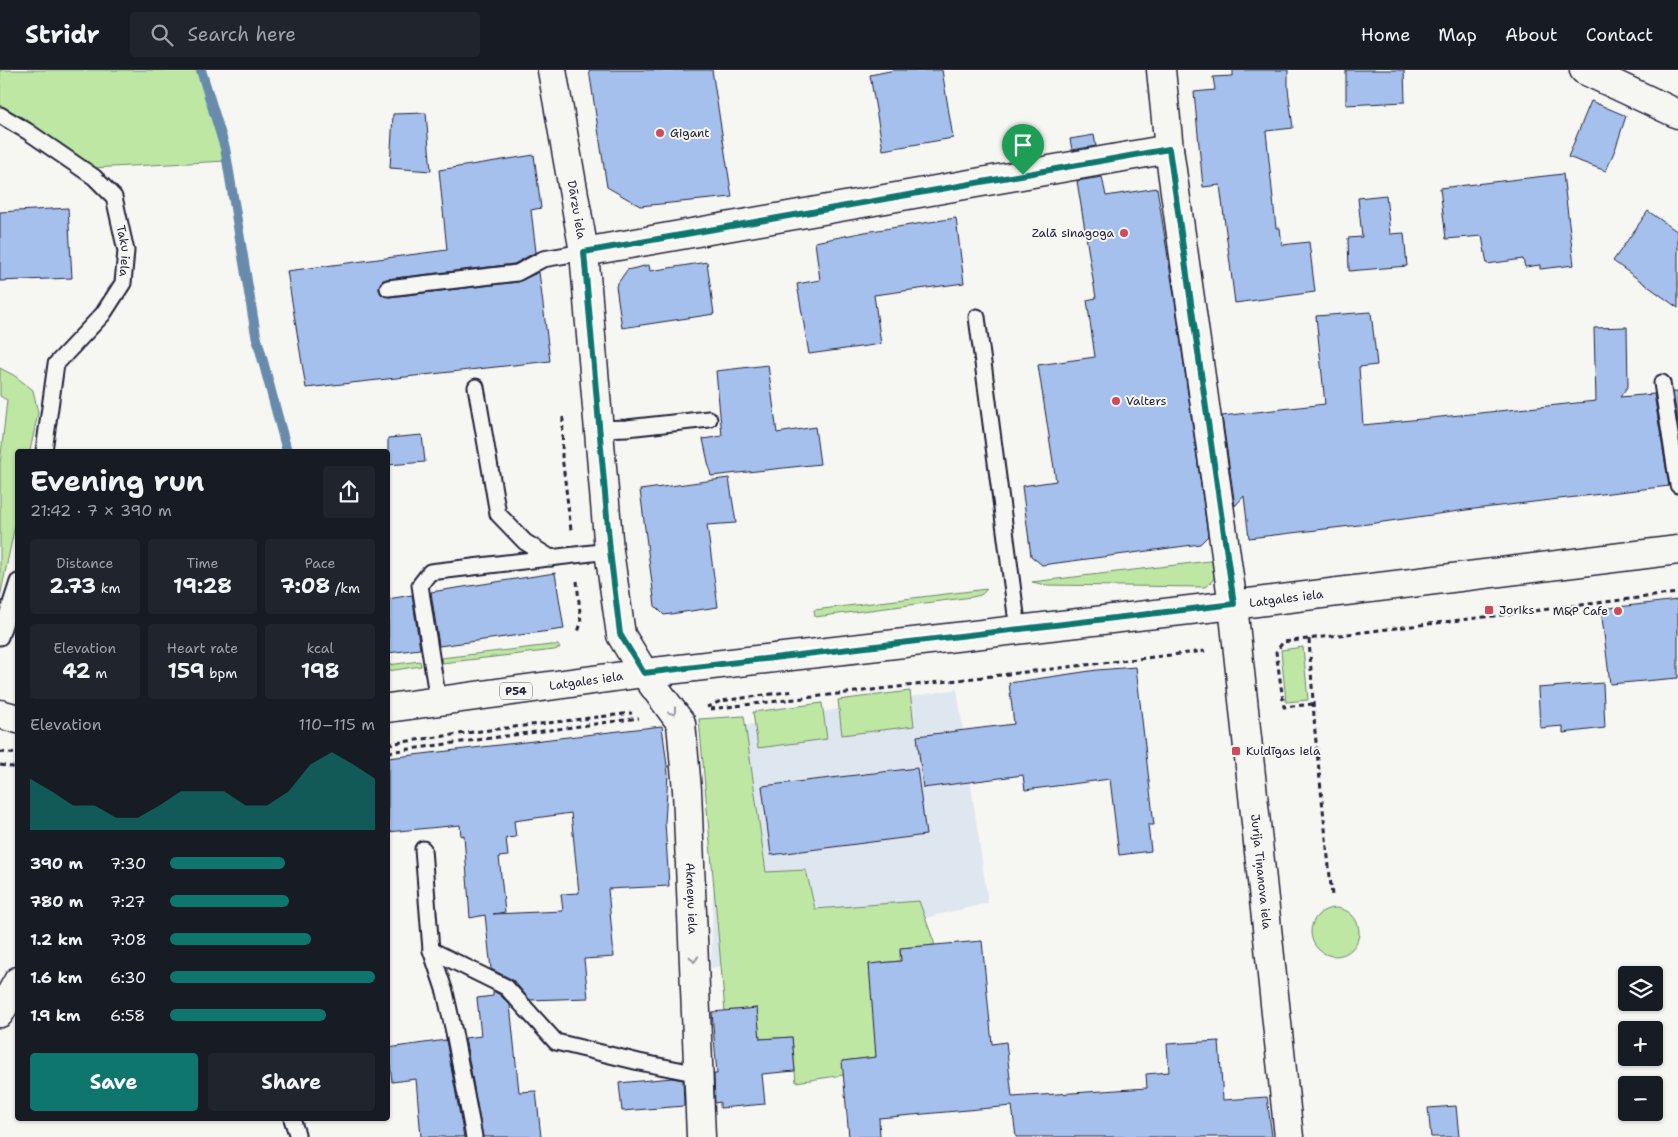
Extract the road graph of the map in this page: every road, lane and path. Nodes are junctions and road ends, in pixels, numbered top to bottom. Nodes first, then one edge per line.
1 (552, 70) edge
2 (1161, 70) edge
3 (1584, 70) edge
4 (1678, 114) edge
5 (0, 115) edge
6 (1169, 149) junction
7 (584, 252) junction
8 (388, 288) dead end
9 (977, 317) dead end
10 (1662, 383) dead end
11 (476, 387) dead end
12 (709, 419) dead end
13 (600, 429) junction
14 (44, 449) edge
15 (1678, 485) edge
16 (1678, 550) edge
17 (610, 551) junction
18 (551, 558) junction
19 (15, 591) edge
20 (1678, 593) edge
21 (1234, 604) junction
22 (1018, 630) junction
23 (0, 637) edge
24 (1309, 639) junction
25 (1209, 651) dead end
26 (644, 673) junction
27 (438, 702) junction
28 (1313, 704) junction
29 (390, 708) edge
30 (707, 710) dead end
31 (633, 713) dead end
32 (0, 714) edge
33 (15, 718) edge
34 (641, 718) dead end
35 (390, 744) edge
36 (0, 752) edge
37 (390, 752) edge
38 (15, 754) edge
39 (0, 765) edge
40 (15, 768) edge
41 (423, 849) dead end
42 (1332, 896) dead end
43 (431, 950) junction
44 (15, 986) edge
45 (0, 1013) edge
46 (699, 1074) junction
47 (293, 1121) edge
48 (474, 1136) edge
49 (297, 1137) edge
50 (701, 1137) edge
51 (1289, 1137) edge

1 - 7 street, Dārzu iela
2 - 6 street, Jurija Tiņanova iela
3 - 4 street
5 - 14 lane, Taku iela
6 - 7 street
6 - 21 street, Jurija Tiņanova iela
7 - 8 lane
7 - 13 street, Dārzu iela
9 - 22 lane
10 - 15 lane
11 - 18 lane
12 - 13 lane
13 - 17 street, Dārzu iela
16 - 21 street, Latgales iela / P54
17 - 18 lane
17 - 26 street, Dārzu iela
18 - 27 lane
19 - 23 lane
20 - 24 path
21 - 22 street, Latgales iela / P54
21 - 51 street, Jurija Tiņanova iela
22 - 26 street, Latgales iela / P54
24 - 28 path
24 - 28 path
25 - 30 path
26 - 27 street, Latgales iela / P54
26 -> 46 street, Akmeņu iela
27 - 29 street, Latgales iela / P54
28 - 42 path
31 - 35 path
32 - 33 street
34 - 37 path
36 - 38 path
39 - 40 path
41 - 43 lane
43 - 46 lane
43 - 48 lane
44 - 45 street
46 - 50 street, Akmeņu iela
47 - 49 lane

